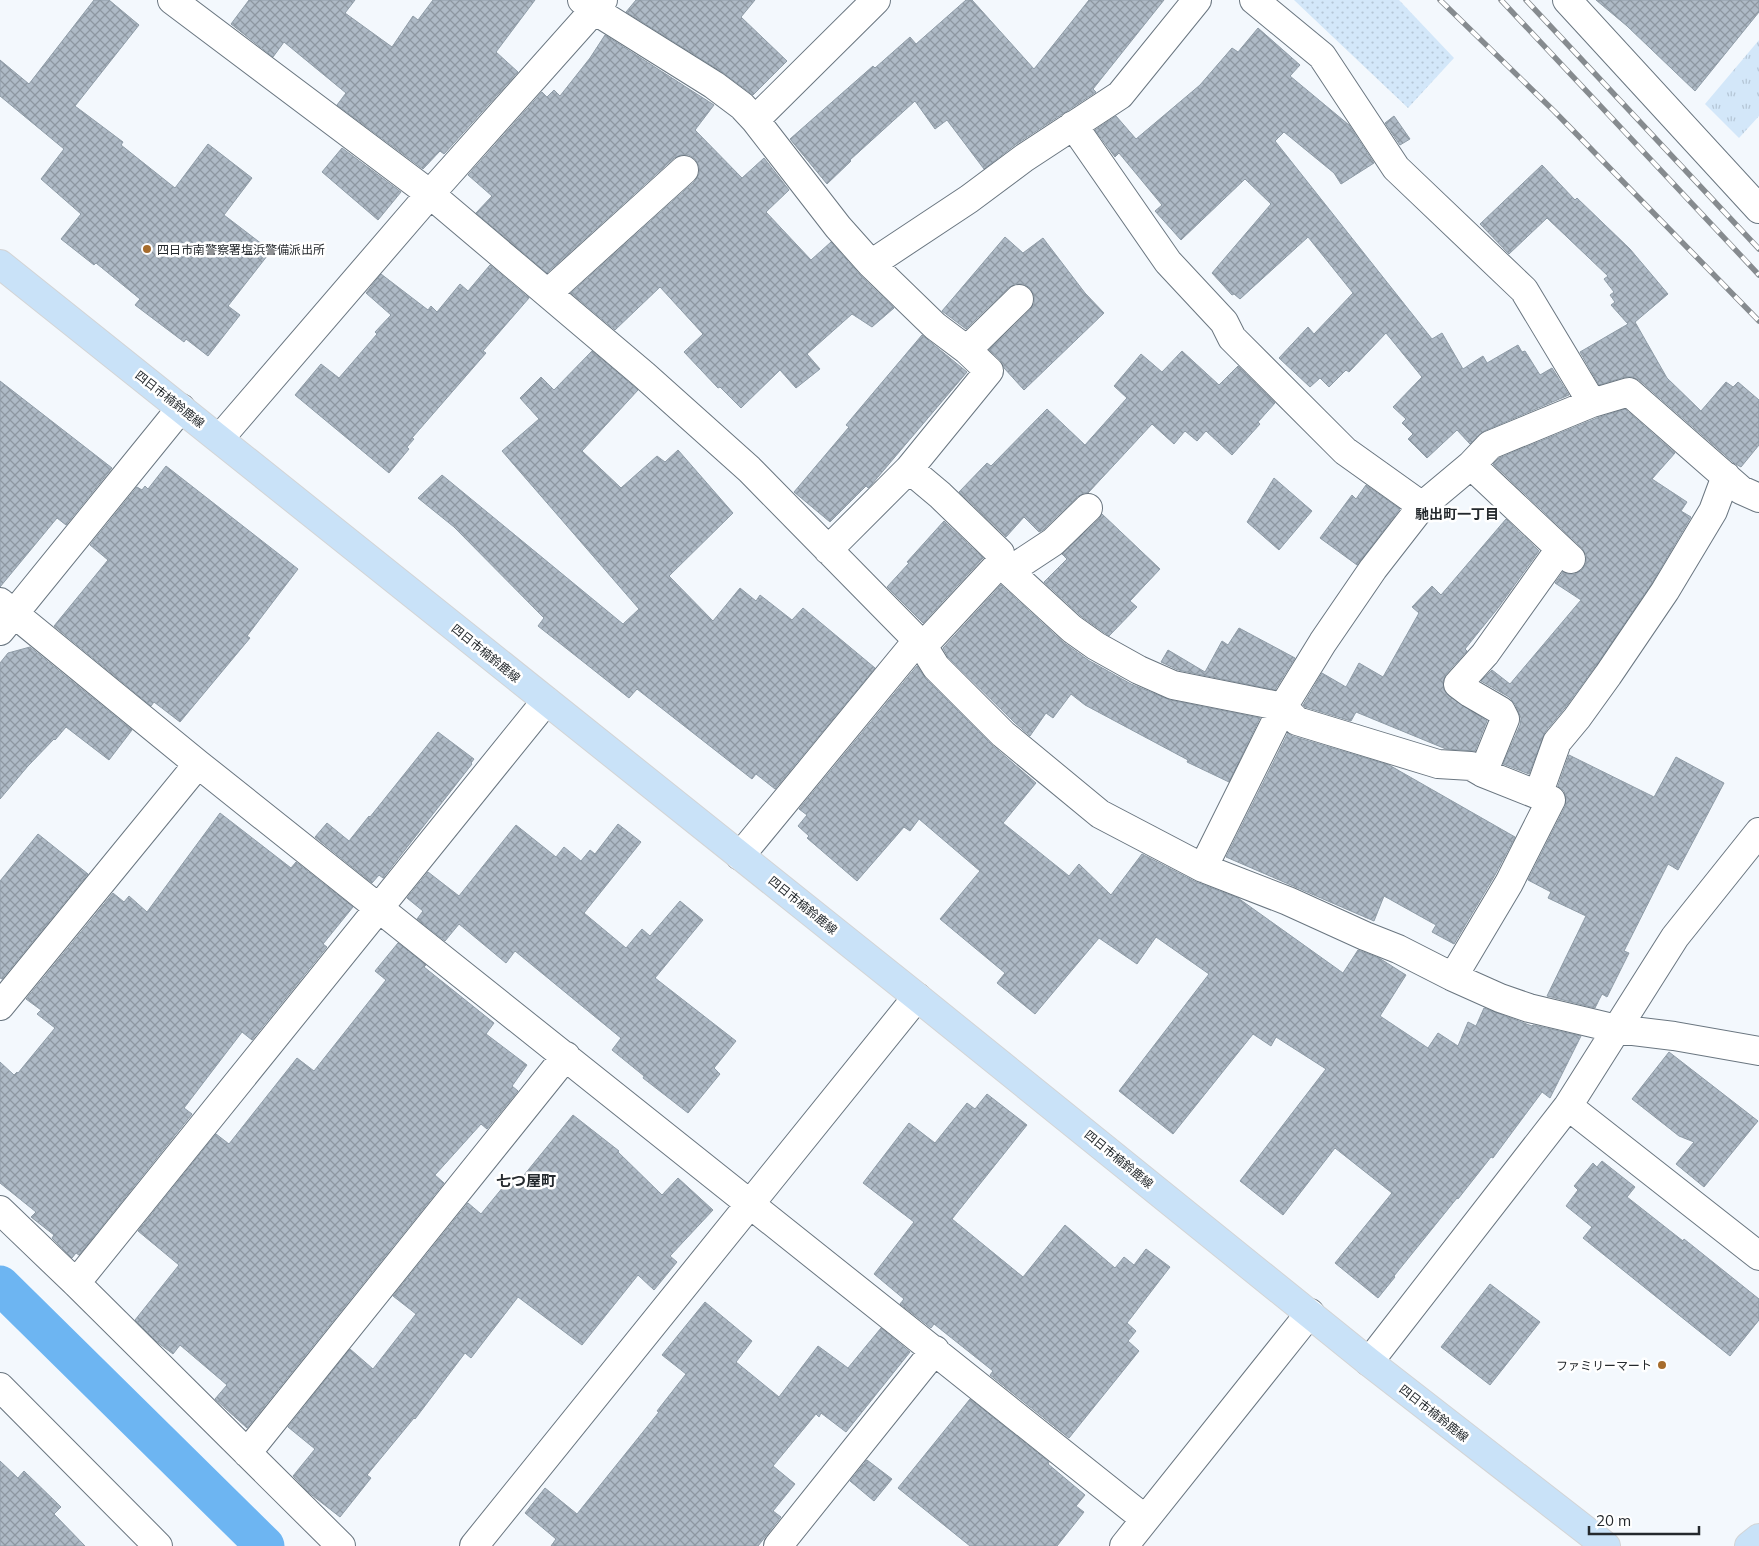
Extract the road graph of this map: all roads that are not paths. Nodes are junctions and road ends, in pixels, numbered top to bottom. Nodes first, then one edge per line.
1 (172, 0) edge
2 (876, 0) edge
3 (1197, 0) edge
4 (1254, 0) edge
5 (1567, 0) edge
6 (593, 3) edge
7 (756, 120) junction
8 (1072, 125) junction
9 (684, 170) dead end
10 (430, 194) junction
11 (1759, 209) edge
12 (0, 264) edge
13 (872, 264) junction
14 (548, 294) junction
15 (1019, 299) dead end
16 (967, 350) junction
17 (1592, 403) junction
18 (181, 408) junction
19 (220, 438) junction
20 (1471, 465) junction
21 (909, 469) junction
22 (1726, 476) junction
23 (1759, 498) edge
24 (1422, 506) junction
25 (1088, 508) dead end
26 (828, 550) junction
27 (1003, 562) junction
28 (5, 616) edge
29 (920, 644) junction
30 (546, 700) junction
31 (1283, 707) junction
32 (198, 764) junction
33 (1482, 773) junction
34 (1538, 795) junction
35 (1759, 832) edge
36 (740, 856) junction
37 (1203, 868) junction
38 (379, 908) junction
39 (1453, 977) junction
40 (917, 996) junction
41 (0, 1006) edge
42 (1617, 1029) junction
43 (1759, 1051) edge
44 (566, 1056) junction
45 (1568, 1106) junction
46 (750, 1202) junction
47 (0, 1210) edge
48 (1759, 1256) edge
49 (76, 1282) junction
50 (1310, 1313) junction
51 (935, 1350) junction
52 (1369, 1362) junction
53 (1, 1391) edge
54 (247, 1453) junction
55 (1145, 1519) junction
56 (1759, 1538) edge
57 (158, 1546) edge
58 (341, 1546) edge
59 (474, 1546) edge
60 (778, 1546) edge
61 (1124, 1546) edge
62 (1606, 1546) edge
63 (1749, 1546) edge

1 - 10 street
2 - 7 street
3 - 8 street
4 - 17 street
5 - 11 street
6 - 7 street
6 - 10 street
7 - 13 street
8 - 13 street
8 - 24 street
9 - 14 street
10 - 14 street
10 - 19 street
12 - 18 main road, 四日市楠鈴鹿線
13 - 16 street
14 - 26 street
15 - 16 street
16 - 21 street
17 - 20 street
17 - 22 street
18 - 19 main road, 四日市楠鈴鹿線
18 - 28 street
19 - 30 main road, 四日市楠鈴鹿線
20 - 24 street
20 - 33 street
21 - 26 street
21 - 27 street
22 - 23 street
22 - 34 street
24 - 31 street
25 - 27 street
26 - 29 street
27 - 29 street
27 - 31 street
28 - 32 street
29 - 36 street
29 - 37 street
30 - 36 main road, 四日市楠鈴鹿線
30 - 38 street
31 - 33 street
31 - 37 street
32 - 38 street
32 - 41 street
33 - 34 street
34 - 39 street
35 - 42 street
36 - 40 main road, 四日市楠鈴鹿線
37 - 39 street
38 - 44 street
38 - 49 street
39 - 42 street
40 - 46 street
40 - 50 main road, 四日市楠鈴鹿線
42 - 43 street
42 - 45 street
44 - 46 street
44 - 54 street
45 - 48 street
45 - 52 street
46 - 51 street
46 - 59 street
47 - 49 street
49 - 54 street
50 - 52 main road, 四日市楠鈴鹿線
50 - 55 street
51 - 55 street
51 - 60 street
52 - 62 main road, 四日市楠鈴鹿線
53 - 57 street
54 - 58 street
55 - 61 street
56 - 63 main road

